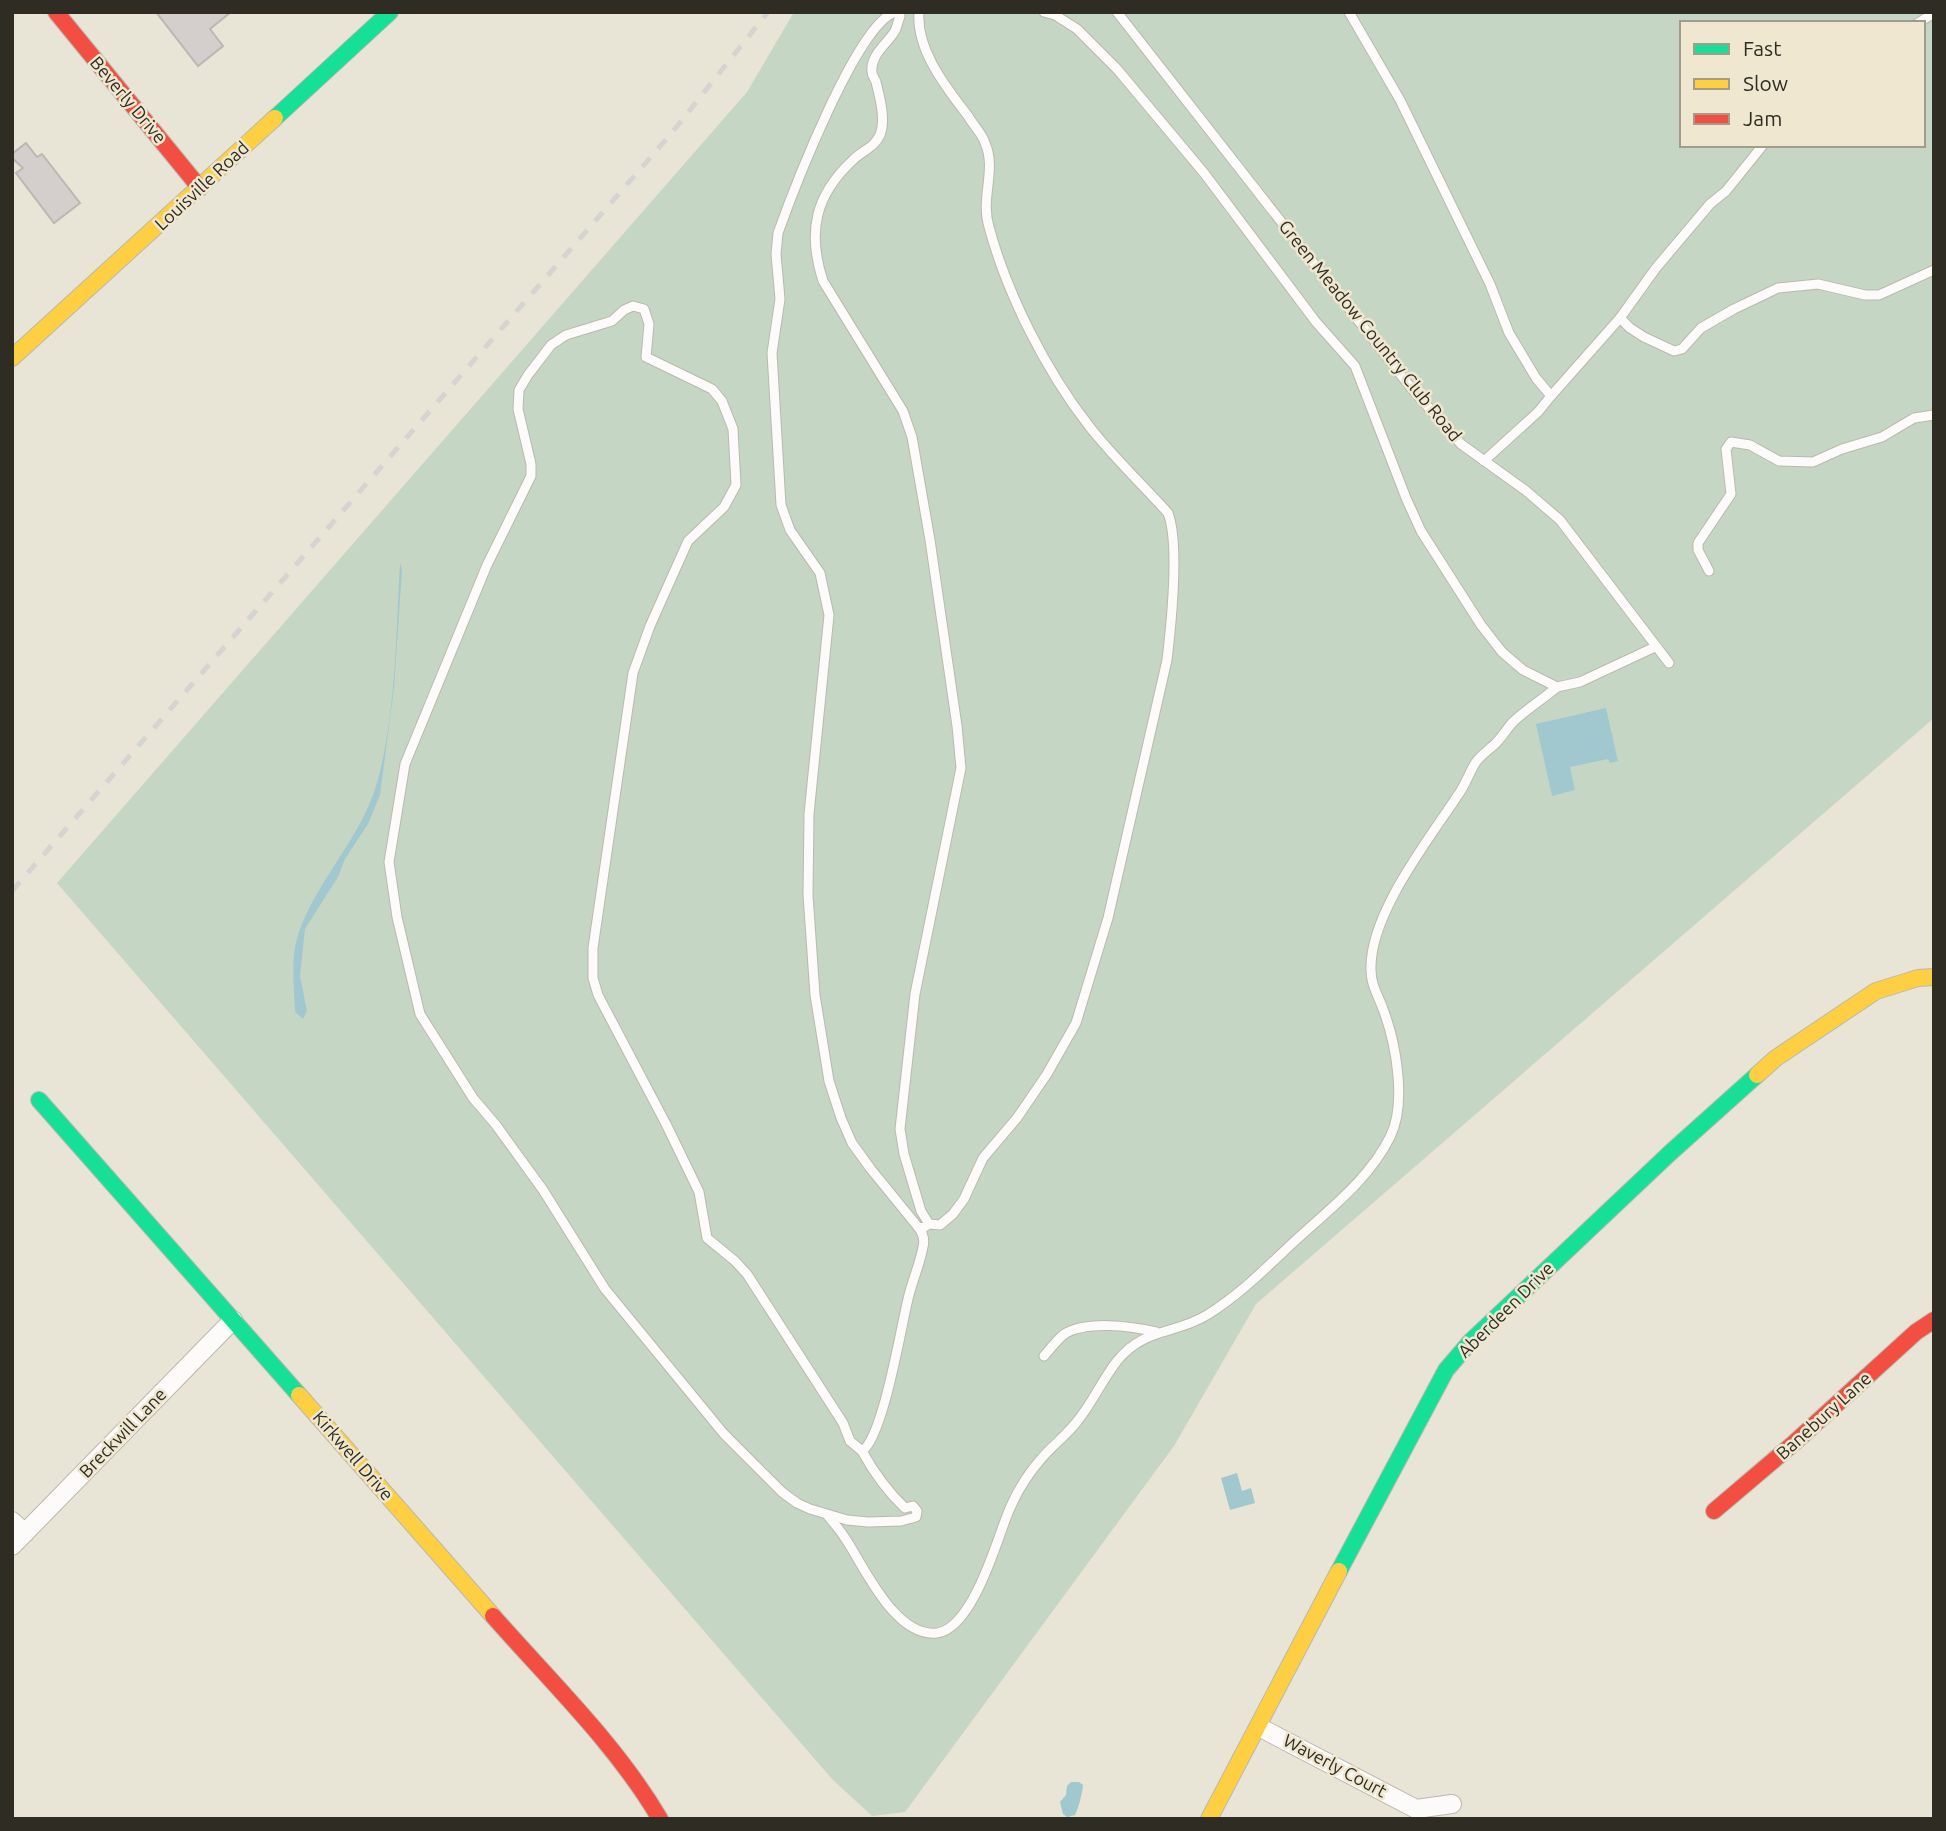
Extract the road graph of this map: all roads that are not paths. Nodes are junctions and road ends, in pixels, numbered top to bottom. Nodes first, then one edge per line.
1 (56, 12) edge
2 (390, 12) edge
3 (919, 12) edge
4 (1044, 12) edge
5 (1117, 12) edge
6 (1349, 12) edge
7 (889, 13) edge
8 (1761, 147) edge
9 (200, 188) junction
10 (1934, 270) edge
11 (1620, 318) junction
12 (12, 358) edge
13 (1551, 396) junction
14 (1934, 415) edge
15 (1484, 461) junction
16 (1709, 571) dead end
17 (1655, 647) junction
18 (1669, 663) dead end
19 (1557, 687) junction
20 (1934, 977) edge
21 (38, 1100) dead end
22 (929, 1224) junction
23 (918, 1227) junction
24 (233, 1320) junction
25 (1934, 1320) edge
26 (1157, 1333) junction
27 (1044, 1356) dead end
28 (862, 1451) junction
29 (1714, 1511) dead end
30 (827, 1515) junction
31 (16, 1533) edge
32 (1259, 1727) junction
33 (1452, 1804) dead end
34 (660, 1819) edge
35 (1209, 1819) edge

1 - 9 street, Beverly Drive
2 - 9 street, Louisville Road
3 - 22 lane
4 - 19 lane
5 - 15 lane, Green Meadow Country Club Road
6 - 13 lane
7 - 22 lane
7 - 23 lane
8 - 11 lane
9 - 12 street, Louisville Road
10 - 11 lane
11 - 13 lane
13 - 15 lane
14 - 16 lane
15 - 17 lane, Green Meadow Country Club Road
17 - 18 lane, Green Meadow Country Club Road
17 - 19 lane
19 - 26 lane
20 - 32 street, Aberdeen Drive
21 - 24 street, Kirkwell Drive
22 - 23 lane
23 - 28 lane
24 - 31 street, Breckwill Lane
24 - 34 street, Kirkwell Drive
25 - 29 street, Banebury Lane
26 - 27 lane
26 - 30 lane
28 - 30 lane
28 - 30 lane
32 - 33 street, Waverly Court
32 - 35 street, Aberdeen Drive

